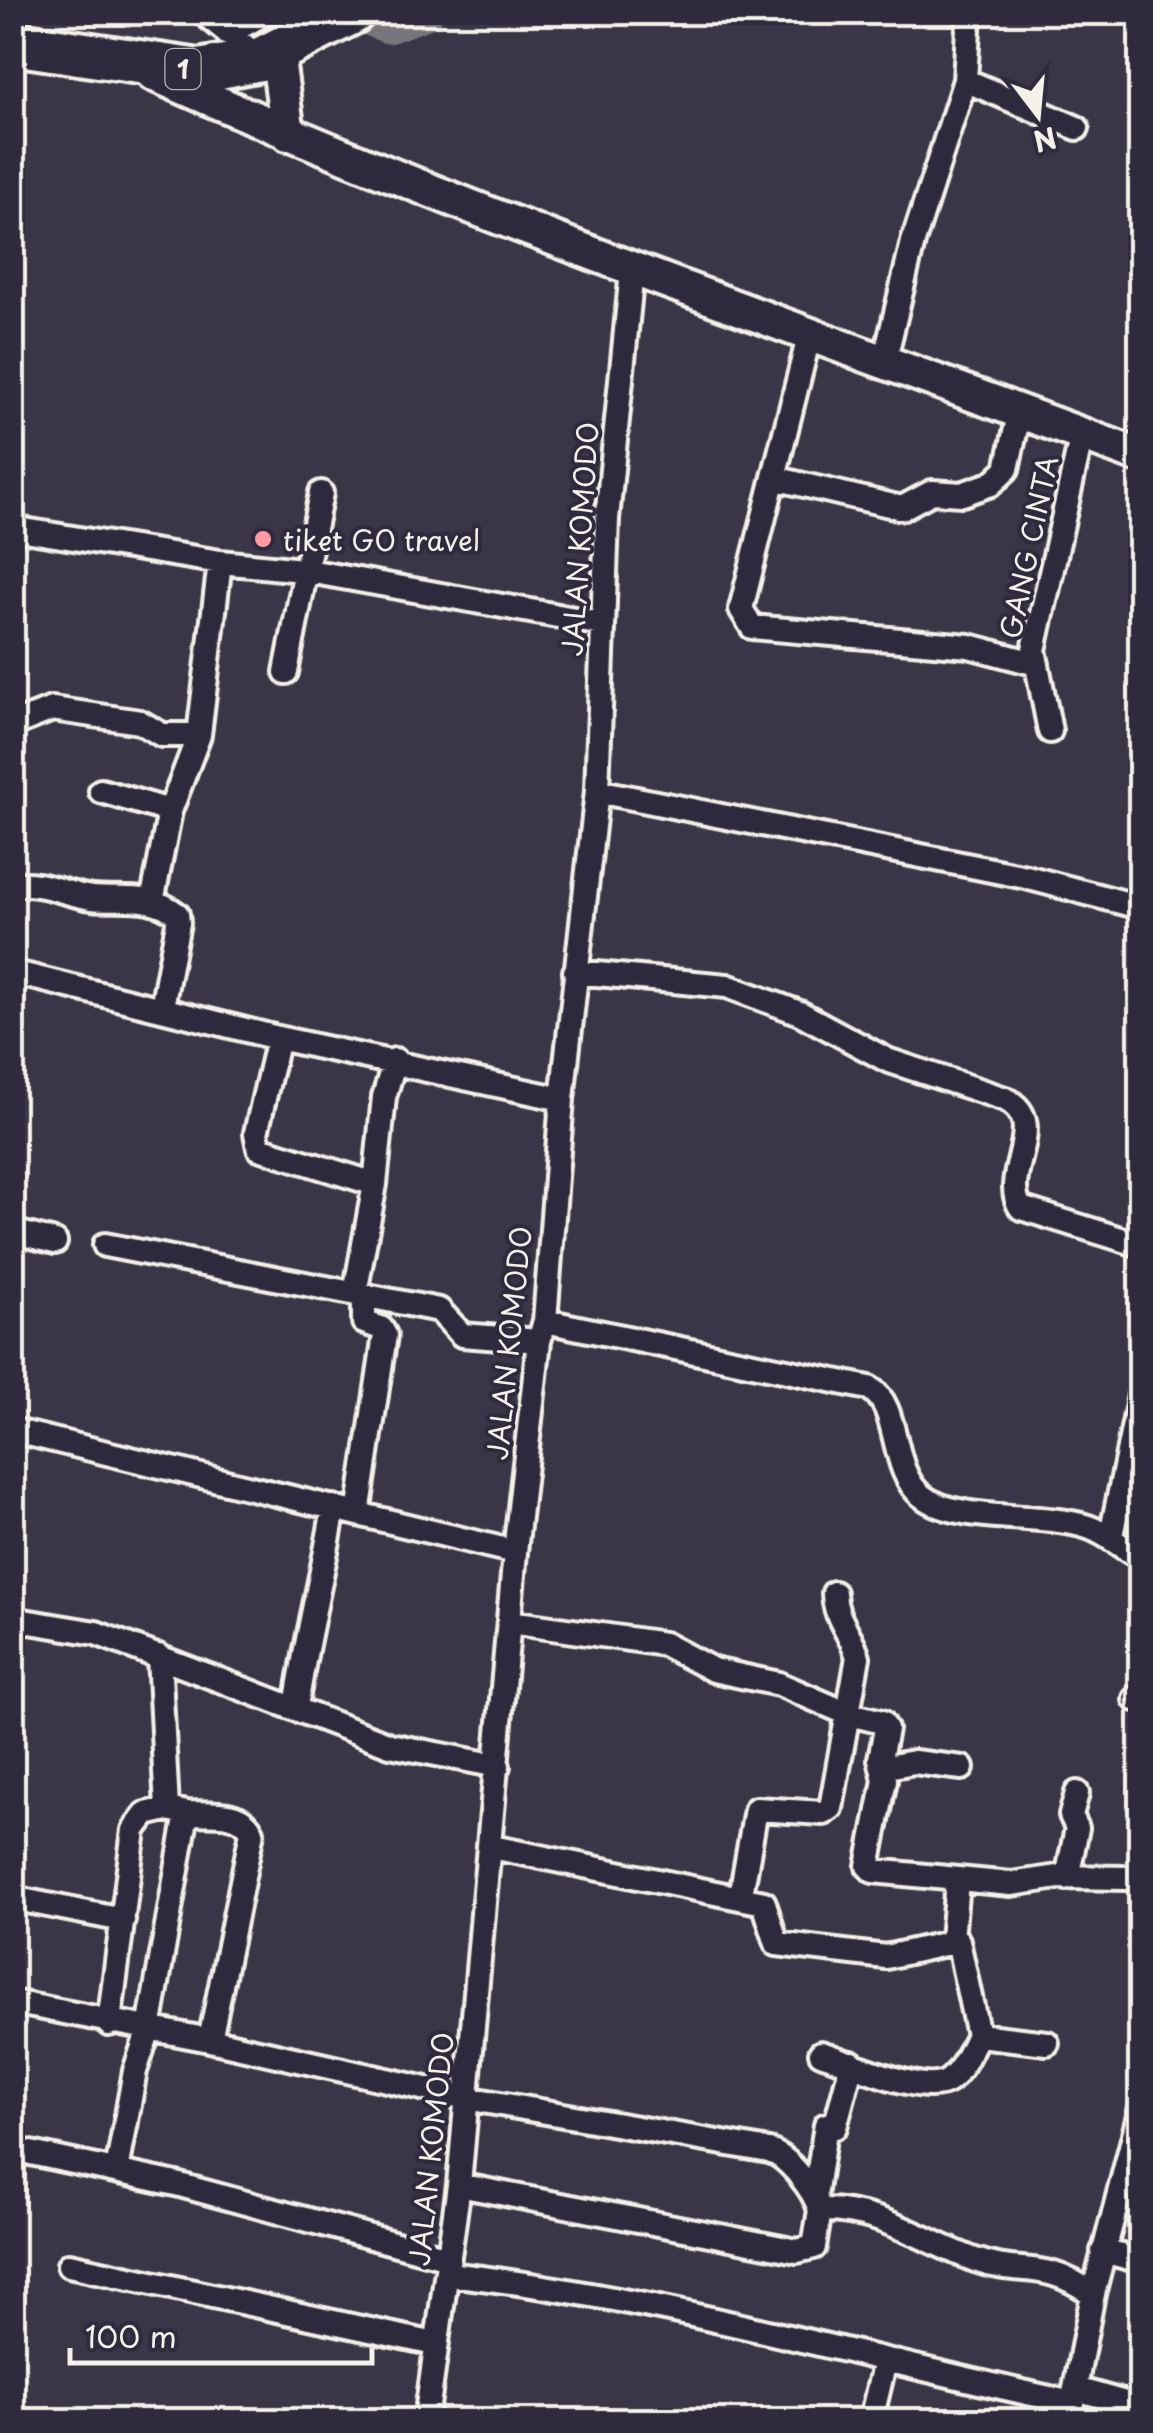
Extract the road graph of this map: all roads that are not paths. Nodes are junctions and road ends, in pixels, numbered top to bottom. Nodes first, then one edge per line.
1 (202, 12) edge
2 (969, 12) edge
3 (349, 15) edge
4 (260, 38) edge
5 (12, 43) edge
6 (131, 64) junction
7 (965, 80) junction
8 (1077, 128) dead end
9 (288, 134) junction
10 (632, 271) junction
11 (809, 336) junction
12 (884, 363) junction
13 (1020, 410) junction
14 (1082, 434) junction
15 (1140, 456) edge
16 (774, 478) junction
17 (321, 493) dead end
18 (12, 528) edge
19 (220, 562) junction
20 (303, 570) junction
21 (602, 624) junction
22 (1037, 664) junction
23 (286, 672) dead end
24 (12, 725) edge
25 (1050, 732) dead end
26 (200, 735) junction
27 (102, 791) dead end
28 (597, 791) junction
29 (170, 812) junction
30 (12, 885) edge
31 (152, 902) junction
32 (1140, 907) edge
33 (12, 972) edge
34 (574, 972) junction
35 (162, 1007) junction
36 (278, 1038) junction
37 (395, 1060) junction
38 (562, 1099) junction
39 (376, 1184) junction
40 (12, 1232) edge
41 (55, 1242) dead end
42 (105, 1245) dead end
43 (1140, 1245) edge
44 (360, 1295) junction
45 (542, 1331) junction
46 (1140, 1395) edge
47 (12, 1430) edge
48 (334, 1508) junction
49 (358, 1514) junction
50 (1112, 1536) junction
51 (515, 1552) junction
52 (1140, 1557) edge
53 (834, 1593) dead end
54 (12, 1620) edge
55 (510, 1622) junction
56 (158, 1656) junction
57 (296, 1707) junction
58 (846, 1713) junction
59 (498, 1766) junction
60 (882, 1768) junction
61 (962, 1768) dead end
62 (1077, 1793) dead end
63 (177, 1811) junction
64 (492, 1847) junction
65 (1140, 1874) edge
66 (1067, 1878) junction
67 (957, 1882) junction
68 (741, 1895) junction
69 (12, 1898) edge
70 (124, 1920) junction
71 (952, 1940) junction
72 (12, 2002) edge
73 (109, 2024) junction
74 (150, 2029) junction
75 (978, 2035) junction
76 (210, 2040) junction
77 (1047, 2043) dead end
78 (821, 2053) dead end
79 (852, 2063) junction
80 (466, 2098) junction
81 (1140, 2113) edge
82 (12, 2148) edge
83 (117, 2171) junction
84 (459, 2186) junction
85 (818, 2203) junction
86 (1103, 2251) junction
87 (1140, 2260) edge
88 (69, 2265) dead end
89 (448, 2266) junction
90 (1093, 2294) junction
91 (435, 2344) junction
92 (885, 2361) junction
93 (1073, 2404) edge
94 (1140, 2406) edge
95 (426, 2420) edge
96 (871, 2420) edge

1 - 4 street
2 - 7 street
3 - 4 highway, 1
4 - 6 highway, 1
4 - 9 street
5 - 6 highway, 1
6 - 9 street
7 - 8 street
7 - 12 street
9 - 10 street
10 - 11 street
10 - 21 street, JALAN KOMODO
11 - 12 street
11 - 16 street
12 - 13 street
13 - 14 street
13 - 16 street
14 - 15 street
14 - 22 street, GANG CINTA
16 - 22 street
17 - 20 street
18 - 19 street
19 - 20 street
19 - 26 street
20 - 21 street
20 - 23 street
21 - 28 street, JALAN KOMODO
22 - 25 street, GANG CINTA
24 - 26 street
26 - 29 street
27 - 29 street
28 - 32 street
28 - 34 street, JALAN KOMODO
29 - 31 street
30 - 31 street
31 - 35 street
33 - 35 street
34 - 38 street, JALAN KOMODO
34 - 43 street
35 - 36 street
36 - 37 street
36 - 39 street
37 - 38 street
37 - 39 street
38 - 45 street, JALAN KOMODO
39 - 44 street
40 - 41 street
42 - 44 street
44 - 45 street
44 - 49 street
45 - 50 street
45 - 51 street, JALAN KOMODO
46 - 50 street
47 - 48 street
48 - 49 street
48 - 57 street
49 - 51 street
50 - 52 street
51 - 55 street, JALAN KOMODO
53 - 58 street
54 - 56 street
55 - 58 street
55 - 59 street, JALAN KOMODO
56 - 57 street
56 - 63 street
57 - 59 street
58 - 60 street
58 - 68 street
59 - 64 street, JALAN KOMODO
60 - 61 street
60 - 67 street
62 - 66 street
63 - 70 street
63 - 74 street
63 - 76 street
64 - 68 street
64 - 80 street, JALAN KOMODO
65 - 66 street
66 - 67 street
67 - 71 street
68 - 71 street
69 - 70 street
70 - 73 street
71 - 75 street
72 - 73 street
73 - 74 street
74 - 76 street
74 - 83 street
75 - 77 street
75 - 79 street
76 - 80 street
78 - 79 street
79 - 85 street
80 - 84 street, JALAN KOMODO
80 - 85 street
81 - 86 street
82 - 83 street
83 - 89 street
84 - 85 street
84 - 89 street, JALAN KOMODO
85 - 90 street
86 - 87 street
86 - 90 street
88 - 91 street
89 - 91 street, JALAN KOMODO
89 - 92 street
90 - 93 street
91 - 95 street, JALAN KOMODO
92 - 93 street
92 - 96 street
93 - 94 street

